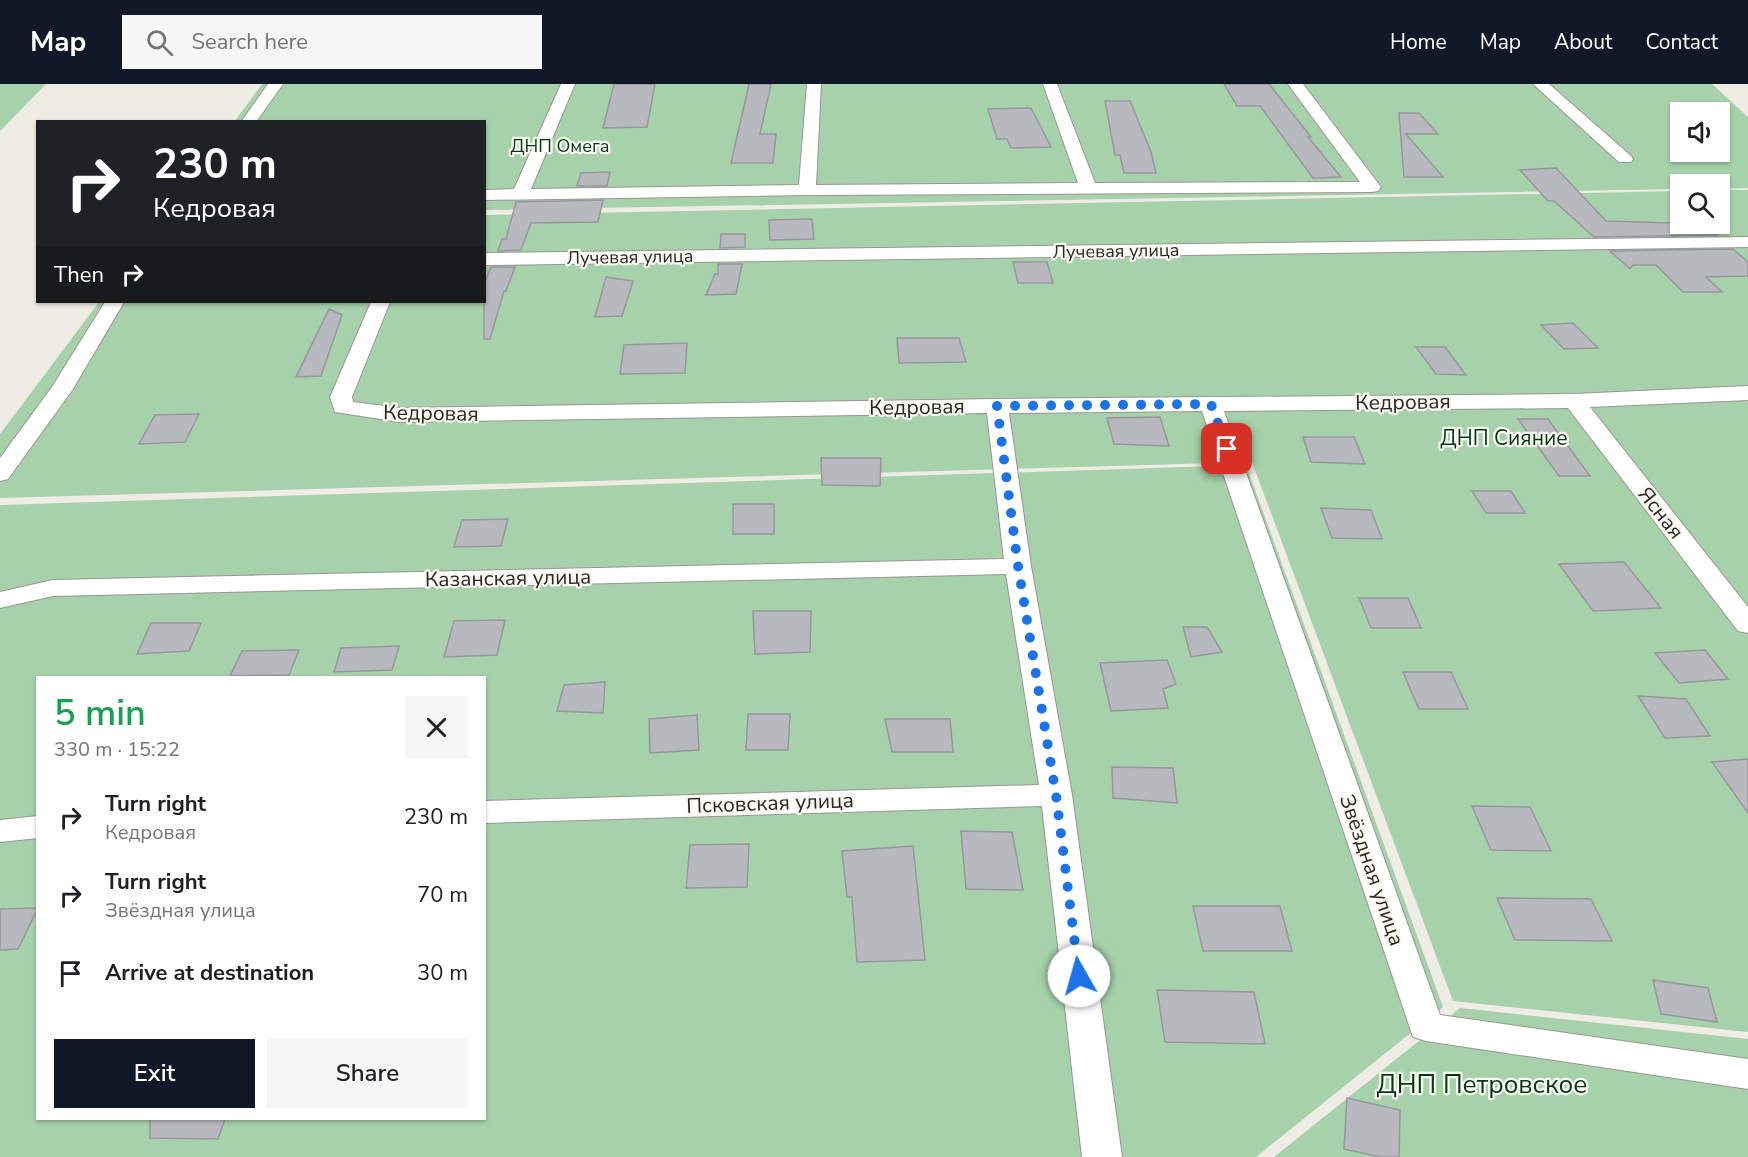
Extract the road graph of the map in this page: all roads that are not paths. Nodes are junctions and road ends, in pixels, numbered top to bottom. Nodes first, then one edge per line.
1 (276, 84) edge
2 (568, 84) edge
3 (814, 84) edge
4 (1050, 84) edge
5 (1295, 84) edge
6 (1540, 84) edge
7 (249, 120) edge
8 (1625, 159) dead end
9 (1089, 189) junction
10 (807, 190) junction
11 (486, 195) edge
12 (520, 195) junction
13 (1748, 242) edge
14 (486, 259) edge
15 (113, 303) edge
16 (380, 303) edge
17 (1748, 393) edge
18 (1574, 401) junction
19 (1211, 404) junction
20 (997, 406) junction
21 (0, 474) edge
22 (1018, 566) junction
23 (0, 600) edge
24 (1748, 625) edge
25 (1056, 795) junction
26 (486, 812) edge
27 (36, 827) edge
28 (0, 831) edge
29 (1748, 1074) edge
30 (1102, 1157) edge

1 - 7 street
2 - 12 street
3 - 10 street
4 - 9 street
5 - 9 street
6 - 8 street
9 - 10 street
10 - 12 street
11 - 12 street
13 - 14 street, Лучевая улица
15 - 21 street
16 - 20 street, Кедровая
17 - 18 street, Кедровая
18 - 19 street, Кедровая
18 - 24 street, Ясная
19 - 20 street, Кедровая
19 - 29 street, Звёздная улица
20 - 22 street
22 - 23 street, Казанская улица
22 - 25 street
25 - 26 street, Псковская улица
25 - 30 street
27 - 28 street

